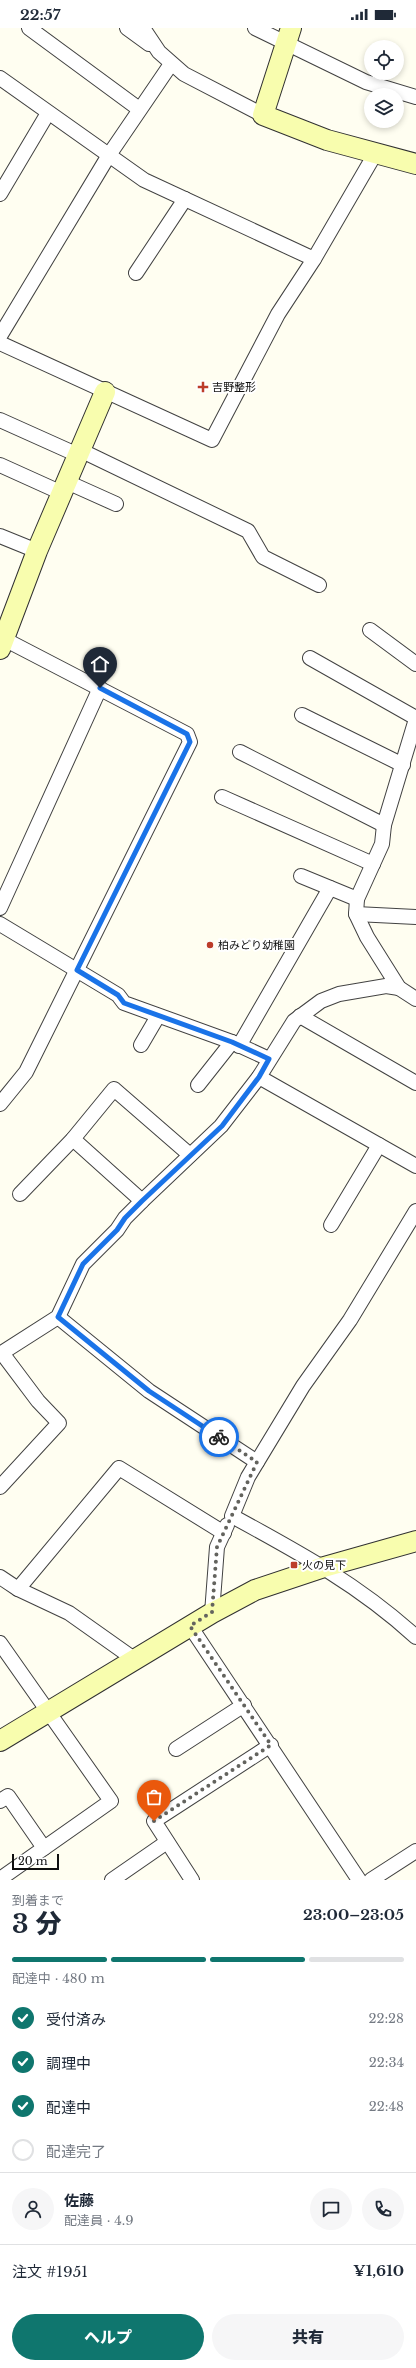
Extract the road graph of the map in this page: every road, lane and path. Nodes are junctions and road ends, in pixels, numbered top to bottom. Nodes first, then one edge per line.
1 (29, 28) edge
2 (127, 28) edge
3 (143, 28) edge
4 (255, 28) edge
5 (289, 36) edge
6 (159, 52) junction
7 (170, 64) junction
8 (0, 78) edge
9 (416, 97) edge
10 (139, 109) junction
11 (48, 113) junction
12 (263, 115) junction
13 (375, 154) junction
14 (109, 155) junction
15 (416, 164) edge
16 (0, 194) edge
17 (185, 199) junction
18 (314, 260) junction
19 (136, 273) dead end
20 (1, 344) edge
21 (105, 392) junction
22 (0, 420) edge
23 (79, 453) junction
24 (0, 465) edge
25 (65, 488) junction
26 (116, 504) dead end
27 (0, 536) edge
28 (37, 551) junction
29 (319, 585) dead end
30 (370, 630) dead end
31 (3, 634) edge
32 (310, 658) dead end
33 (416, 664) edge
34 (100, 688) junction
35 (302, 715) dead end
36 (416, 722) edge
37 (240, 752) dead end
38 (403, 765) junction
39 (222, 797) dead end
40 (384, 825) junction
41 (373, 864) junction
42 (301, 876) dead end
43 (330, 888) junction
44 (357, 899) junction
45 (0, 908) edge
46 (356, 914) junction
47 (416, 917) edge
48 (0, 924) edge
49 (77, 970) junction
50 (399, 988) junction
51 (416, 999) edge
52 (158, 1016) junction
53 (300, 1016) junction
54 (235, 1044) junction
55 (141, 1045) dead end
56 (269, 1059) junction
57 (259, 1077) junction
58 (416, 1083) edge
59 (198, 1085) dead end
60 (0, 1104) edge
61 (73, 1138) junction
62 (379, 1145) junction
63 (190, 1155) junction
64 (416, 1166) edge
65 (20, 1194) dead end
66 (142, 1201) junction
67 (416, 1211) edge
68 (331, 1225) dead end
69 (58, 1317) junction
70 (1, 1354) edge
71 (257, 1462) junction
72 (0, 1487) edge
73 (232, 1516) junction
74 (224, 1533) junction
75 (416, 1540) edge
76 (324, 1567) junction
77 (0, 1577) edge
78 (18, 1589) junction
79 (212, 1612) junction
80 (190, 1626) junction
81 (416, 1637) edge
82 (0, 1643) edge
83 (134, 1660) junction
84 (244, 1705) junction
85 (49, 1712) junction
86 (0, 1741) edge
87 (271, 1745) junction
88 (176, 1749) dead end
89 (0, 1801) edge
90 (167, 1842) junction
91 (44, 1848) junction
92 (416, 1851) edge
93 (0, 1879) edge
94 (112, 1880) edge
95 (192, 1880) edge
96 (359, 1880) edge
97 (371, 1880) edge

1 - 10 street
2 - 6 street
3 - 6 street
4 - 5 street
5 - 9 street
5 - 12 street
6 - 7 street
7 - 10 street
7 - 12 street
8 - 11 street
10 - 14 street
11 - 14 street
11 - 16 street
12 - 13 street
13 - 15 street
13 - 18 street
14 - 17 street
14 - 20 street
17 - 18 street
17 - 19 street
18 - 21 street
20 - 21 street
21 - 23 street
22 - 23 street
23 - 25 street
23 - 29 street
24 - 25 street
25 - 26 street
25 - 28 street
27 - 28 street
28 - 31 street
30 - 33 street
31 - 34 street
32 - 36 street
34 - 45 street
34 - 49 street
35 - 38 street
36 - 38 street
37 - 40 street
38 - 40 street
39 - 41 street
40 - 41 street
41 - 44 street
42 - 43 street
43 - 44 street
43 - 54 street
44 - 46 street
46 - 47 street
46 - 50 street
48 - 49 street
49 - 52 street
49 - 60 street
50 - 51 street
50 - 53 street
52 - 54 street
52 - 55 street
53 - 56 street
53 - 58 street
54 - 56 street
54 - 59 street
56 - 57 street
57 - 62 street
57 - 63 street
61 - 63 street
61 - 65 street
61 - 66 street
62 - 64 street
62 - 68 street
63 - 66 street
66 - 69 street
67 - 71 street
69 - 70 street
69 - 71 street
70 - 72 street
71 - 73 street
73 - 74 street
73 - 76 street
74 - 78 street
74 - 79 street
75 - 76 street
76 - 79 street
76 - 81 street
77 - 78 street
78 - 83 street
79 - 80 street
80 - 83 street
80 - 84 street
82 - 85 street
83 - 85 street
84 - 87 street
84 - 88 street
85 - 86 street
85 - 91 street
87 - 90 street
87 - 96 street
89 - 91 street
90 - 94 street
90 - 95 street
91 - 93 street
92 - 97 street

